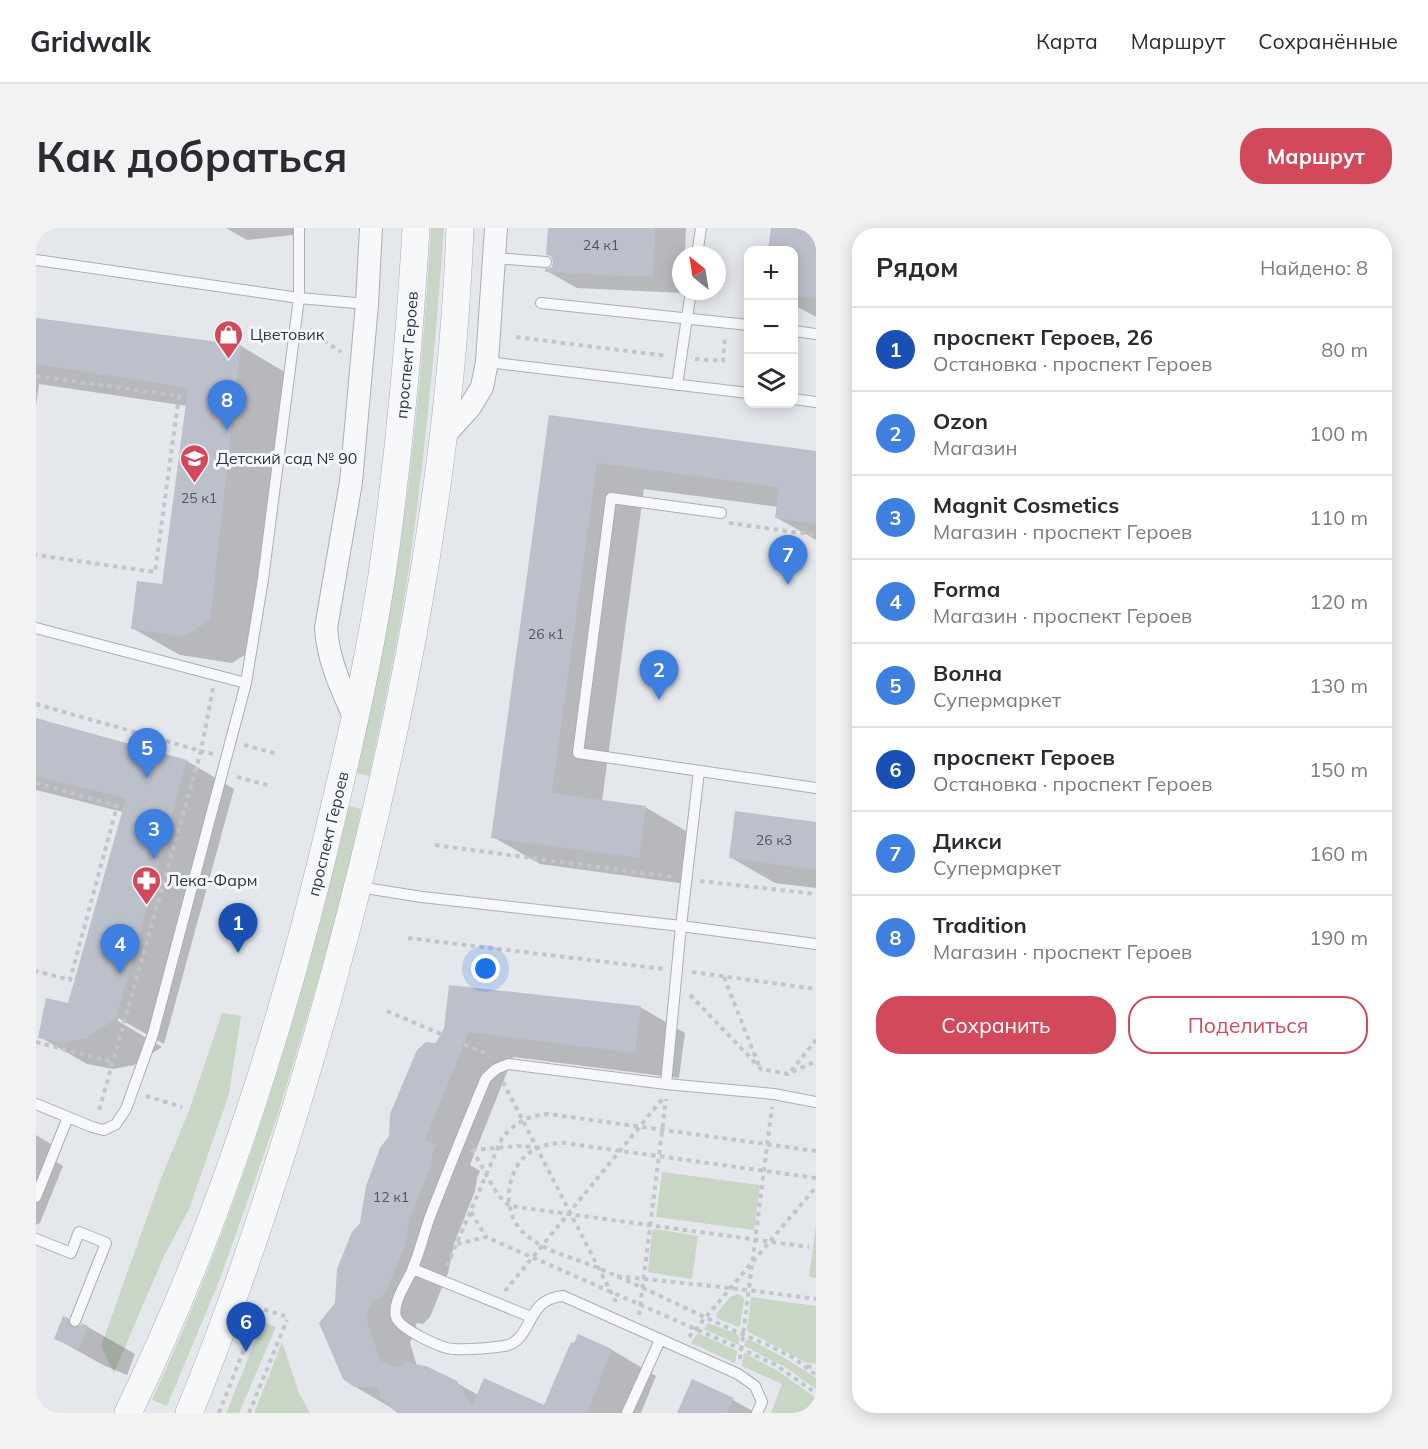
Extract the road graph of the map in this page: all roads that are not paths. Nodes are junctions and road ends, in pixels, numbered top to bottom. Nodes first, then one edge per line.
1 (299, 228) edge
2 (371, 228) edge
3 (416, 228) edge
4 (460, 228) edge
5 (496, 228) edge
6 (701, 228) edge
7 (698, 246) edge
8 (494, 258) junction
9 (36, 260) edge
10 (546, 262) dead end
11 (299, 298) junction
12 (690, 300) edge
13 (541, 303) dead end
14 (367, 304) junction
15 (687, 317) junction
16 (744, 324) edge
17 (798, 332) edge
18 (816, 334) edge
19 (488, 362) junction
20 (677, 385) junction
21 (744, 393) edge
22 (798, 400) edge
23 (816, 402) edge
24 (443, 437) junction
25 (721, 513) road end
26 (36, 628) edge
27 (246, 683) junction
28 (355, 719) junction
29 (699, 771) junction
30 (816, 788) edge
31 (359, 887) junction
32 (681, 926) junction
33 (816, 944) edge
34 (666, 1084) junction
35 (816, 1102) edge
36 (36, 1104) edge
37 (68, 1117) junction
38 (36, 1197) edge
39 (36, 1239) edge
40 (412, 1269) junction
41 (531, 1317) junction
42 (75, 1321) dead end
43 (660, 1340) junction
44 (128, 1413) edge
45 (189, 1413) edge
46 (627, 1413) edge
47 (757, 1413) edge

1 - 11 lane
2 - 14 street
3 - 28 street, проспект Героев
4 - 24 street
5 - 8 street
6 - 7 lane
8 - 10 lane
8 - 19 street
9 - 11 lane
11 - 14 lane
11 - 27 lane
12 - 15 lane
13 - 15 lane
14 - 28 street
15 - 16 lane
15 - 20 lane
17 - 18 lane
19 - 20 lane
19 - 24 street
20 - 21 lane
22 - 23 lane
24 - 31 street
25 - 29 lane
26 - 27 lane
27 - 37 lane
28 - 44 street, проспект Героев
29 - 30 lane
29 - 32 lane
31 - 32 lane
31 - 45 street
32 - 33 lane
32 - 34 lane
34 - 35 lane
34 - 40 lane
36 - 37 lane
37 - 38 lane
39 - 42 lane
40 - 41 lane
40 - 41 lane
41 - 43 lane
43 - 46 lane
43 - 47 lane

